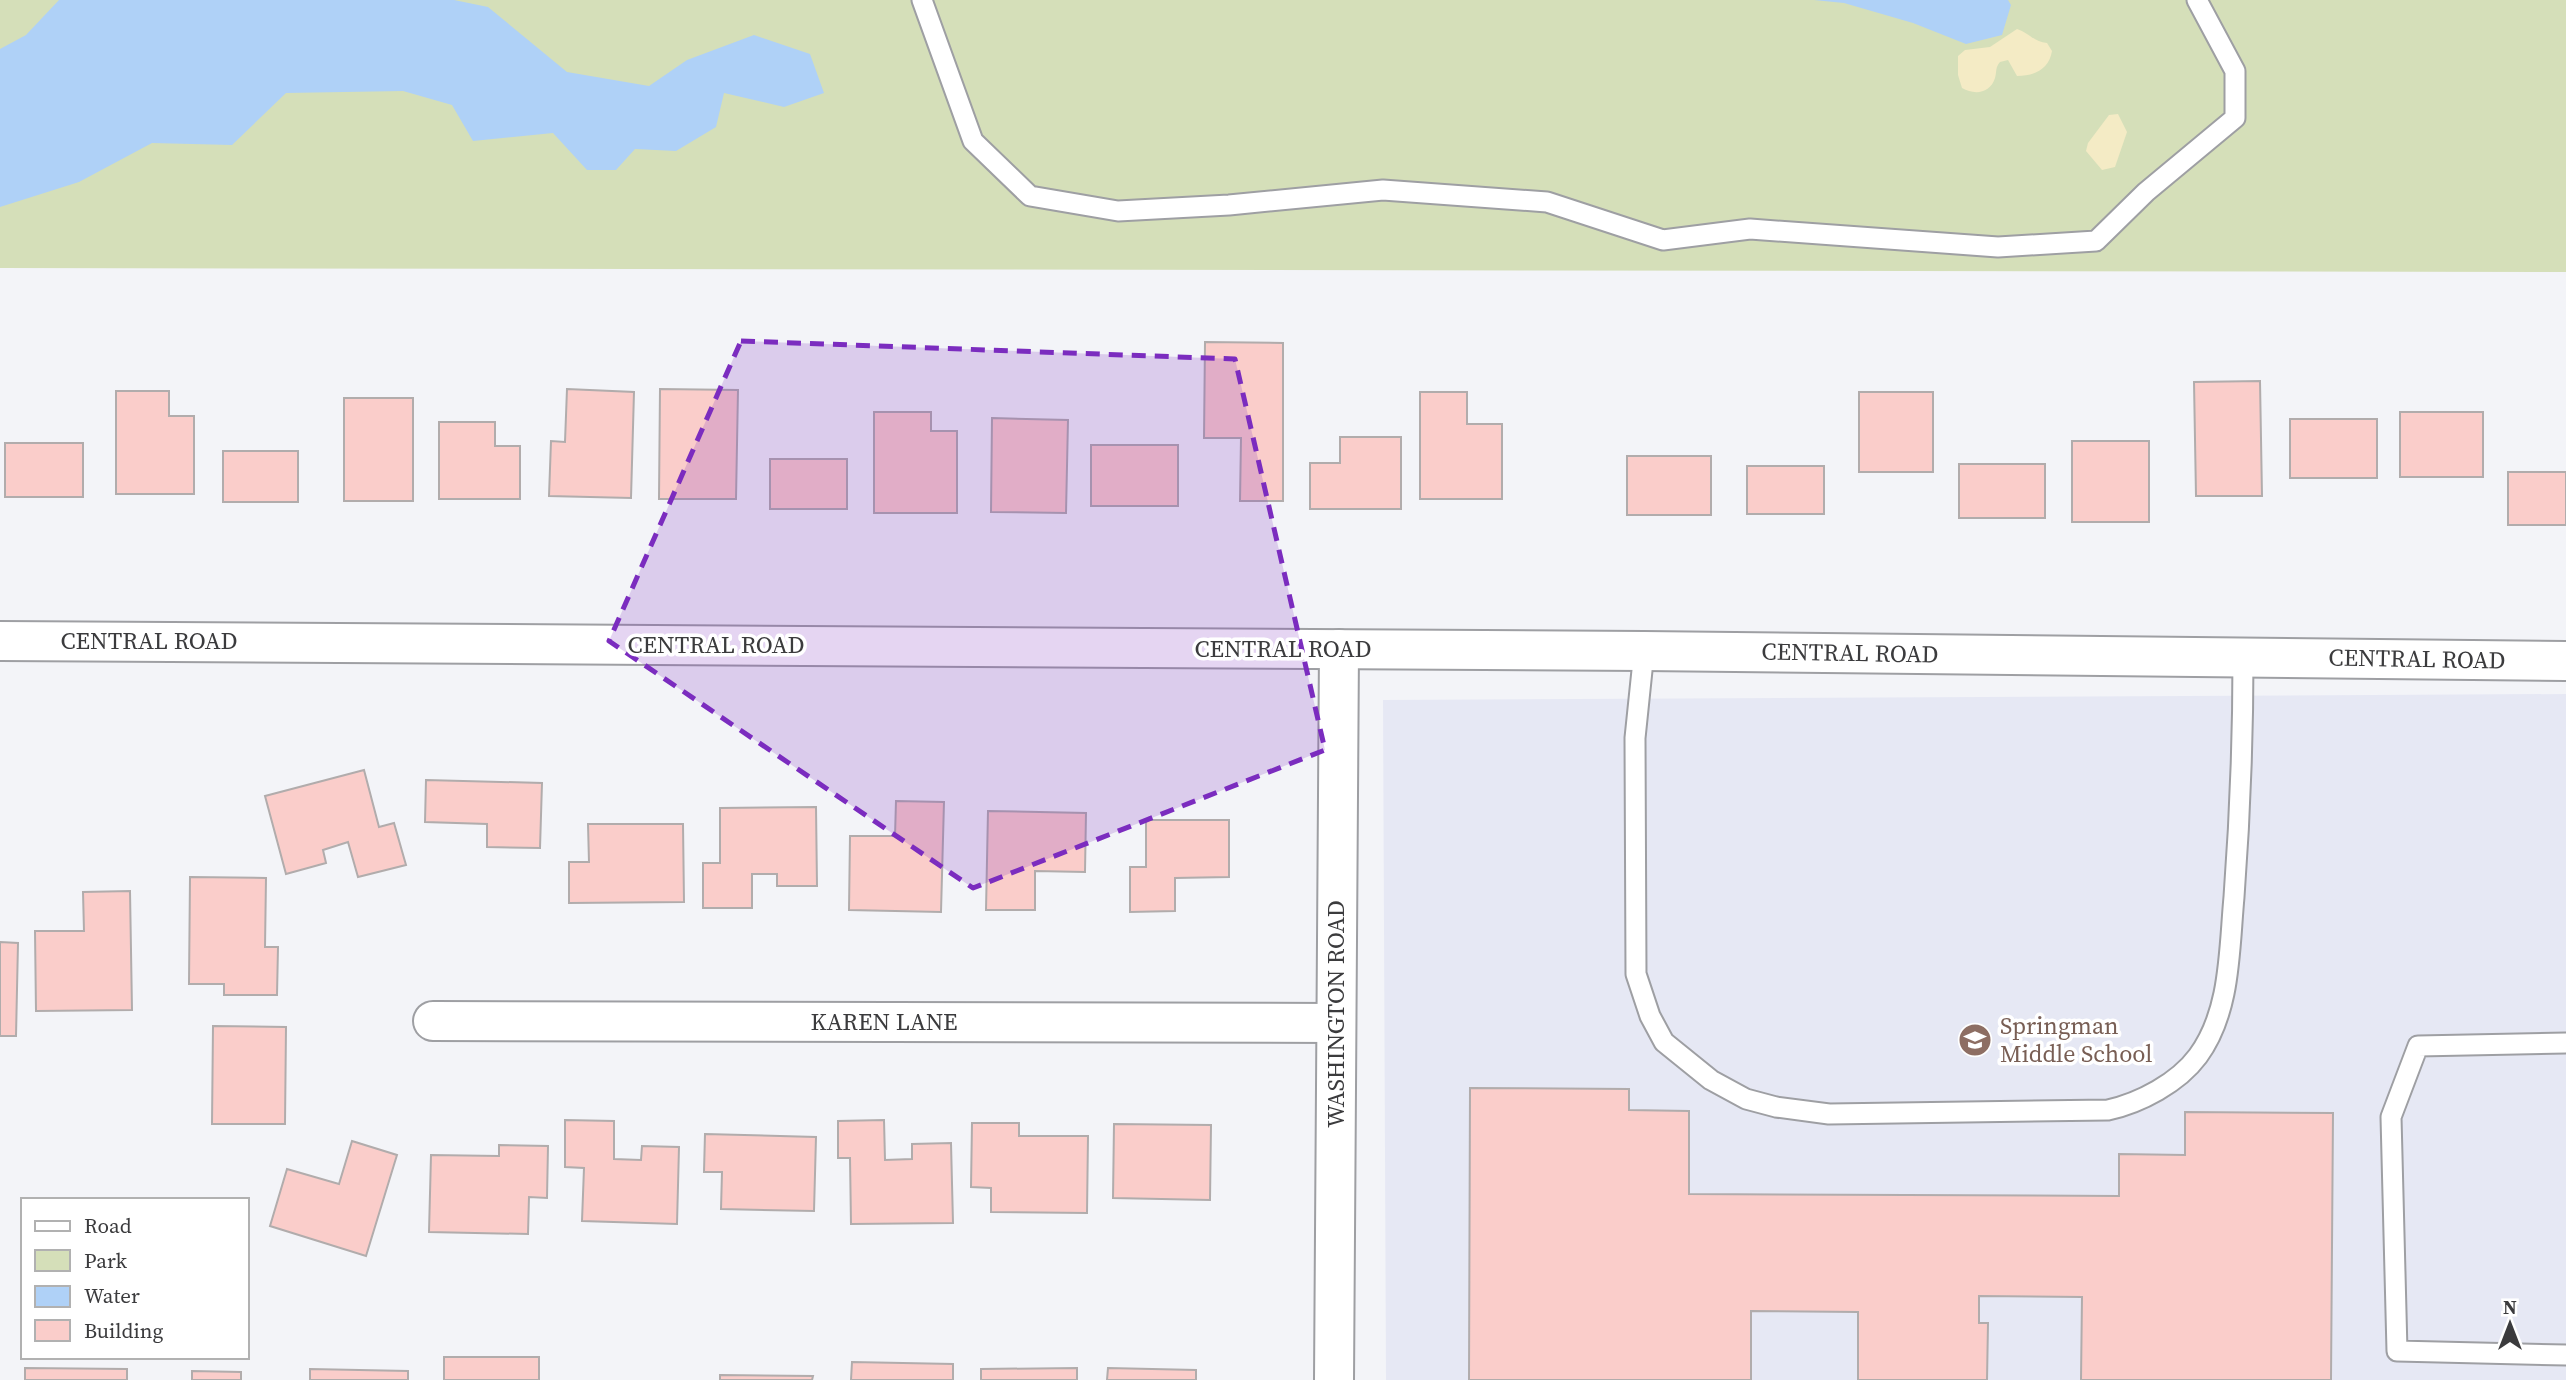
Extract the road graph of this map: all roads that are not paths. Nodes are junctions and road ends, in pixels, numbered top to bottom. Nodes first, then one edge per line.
1 (922, 0) edge
2 (2197, 0) edge
3 (0, 640) edge
4 (1339, 649) junction
5 (1644, 651) junction
6 (2243, 657) junction
7 (2566, 661) edge
8 (433, 1021) dead end
9 (1336, 1023) junction
10 (2566, 1043) edge
11 (2566, 1355) edge
12 (1334, 1380) edge

1 - 2 lane
3 - 4 main road, CENTRAL ROAD
4 - 5 main road, CENTRAL ROAD
4 - 9 main road, WASHINGTON ROAD
5 - 6 main road, CENTRAL ROAD
5 - 6 lane
6 - 7 main road, CENTRAL ROAD
8 - 9 main road, KAREN LANE
9 - 12 main road, WASHINGTON ROAD
10 - 11 lane

